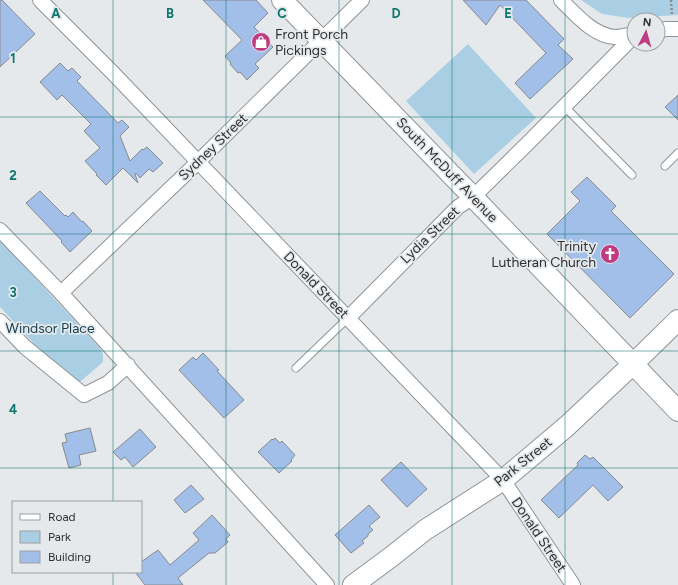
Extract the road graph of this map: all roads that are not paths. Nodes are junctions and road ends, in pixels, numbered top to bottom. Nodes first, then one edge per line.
1 (40, 0) edge
2 (282, 0) edge
3 (362, 0) edge
4 (562, 0) edge
5 (666, 29) edge
6 (678, 29) edge
7 (626, 36) edge
8 (321, 41) junction
9 (626, 43) edge
10 (565, 107) junction
11 (678, 153) edge
12 (198, 162) junction
13 (665, 166) dead end
14 (632, 175) dead end
15 (473, 197) junction
16 (0, 230) edge
17 (61, 293) junction
18 (348, 318) junction
19 (678, 320) edge
20 (0, 321) edge
21 (633, 364) junction
22 (128, 365) junction
23 (296, 368) dead end
24 (678, 411) edge
25 (503, 480) junction
26 (327, 585) edge
27 (353, 585) edge
28 (573, 585) edge

1 - 12 street, Donald Street
2 - 8 main road, South McDuff Avenue
3 - 8 street, Sydney Street
4 - 7 street
5 - 6 street
8 - 12 street, Sydney Street
8 - 15 main road, South McDuff Avenue
9 - 10 street, Lydia Street
10 - 14 lane
10 - 15 street, Lydia Street
11 - 13 lane
12 - 17 street, Sydney Street
12 - 18 street, Donald Street
15 - 18 street, Lydia Street
15 - 21 main road, South McDuff Avenue
16 - 17 street
17 - 22 street
18 - 23 lane, Lydia Street
18 - 25 street, Donald Street
19 - 21 main road, Park Street
20 - 22 street
21 - 24 main road, South McDuff Avenue
21 - 25 main road, Park Street
22 - 26 street
25 - 27 main road, Park Street
25 - 28 street, Donald Street

